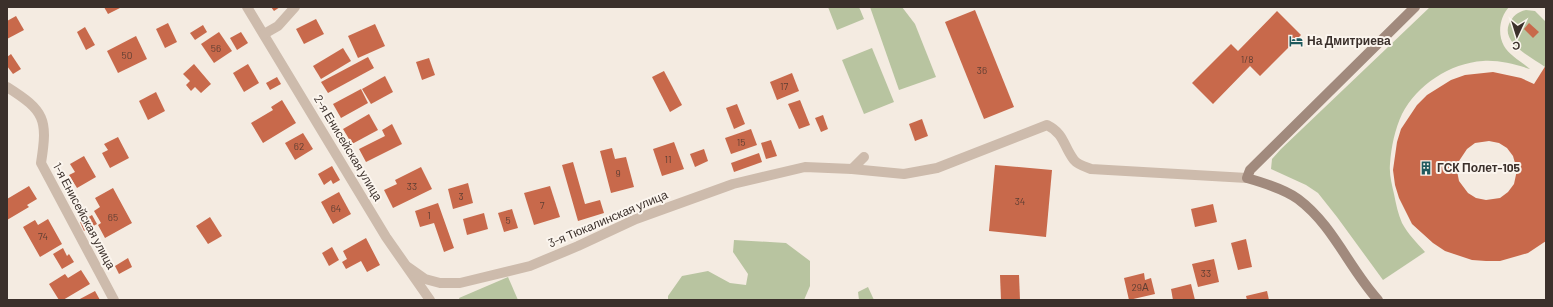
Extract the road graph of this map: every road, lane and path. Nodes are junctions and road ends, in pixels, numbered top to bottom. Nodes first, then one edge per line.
1 (247, 7) edge
2 (295, 7) edge
3 (1415, 7) edge
4 (264, 34) junction
5 (7, 87) edge
6 (864, 157) dead end
7 (852, 169) junction
8 (1247, 178) junction
9 (408, 267) junction
10 (114, 300) edge
11 (430, 300) edge
12 (1378, 300) edge

1 - 4 street, 2-я Енисейская улица
2 - 4 street
3 - 8 main road
4 - 9 street, 2-я Енисейская улица
5 - 10 street, 1-я Енисейская улица
6 - 7 street
7 - 8 street, 3-я Тюкалинская улица
7 - 9 street, 3-я Тюкалинская улица
8 - 12 main road
9 - 11 street, 2-я Енисейская улица

